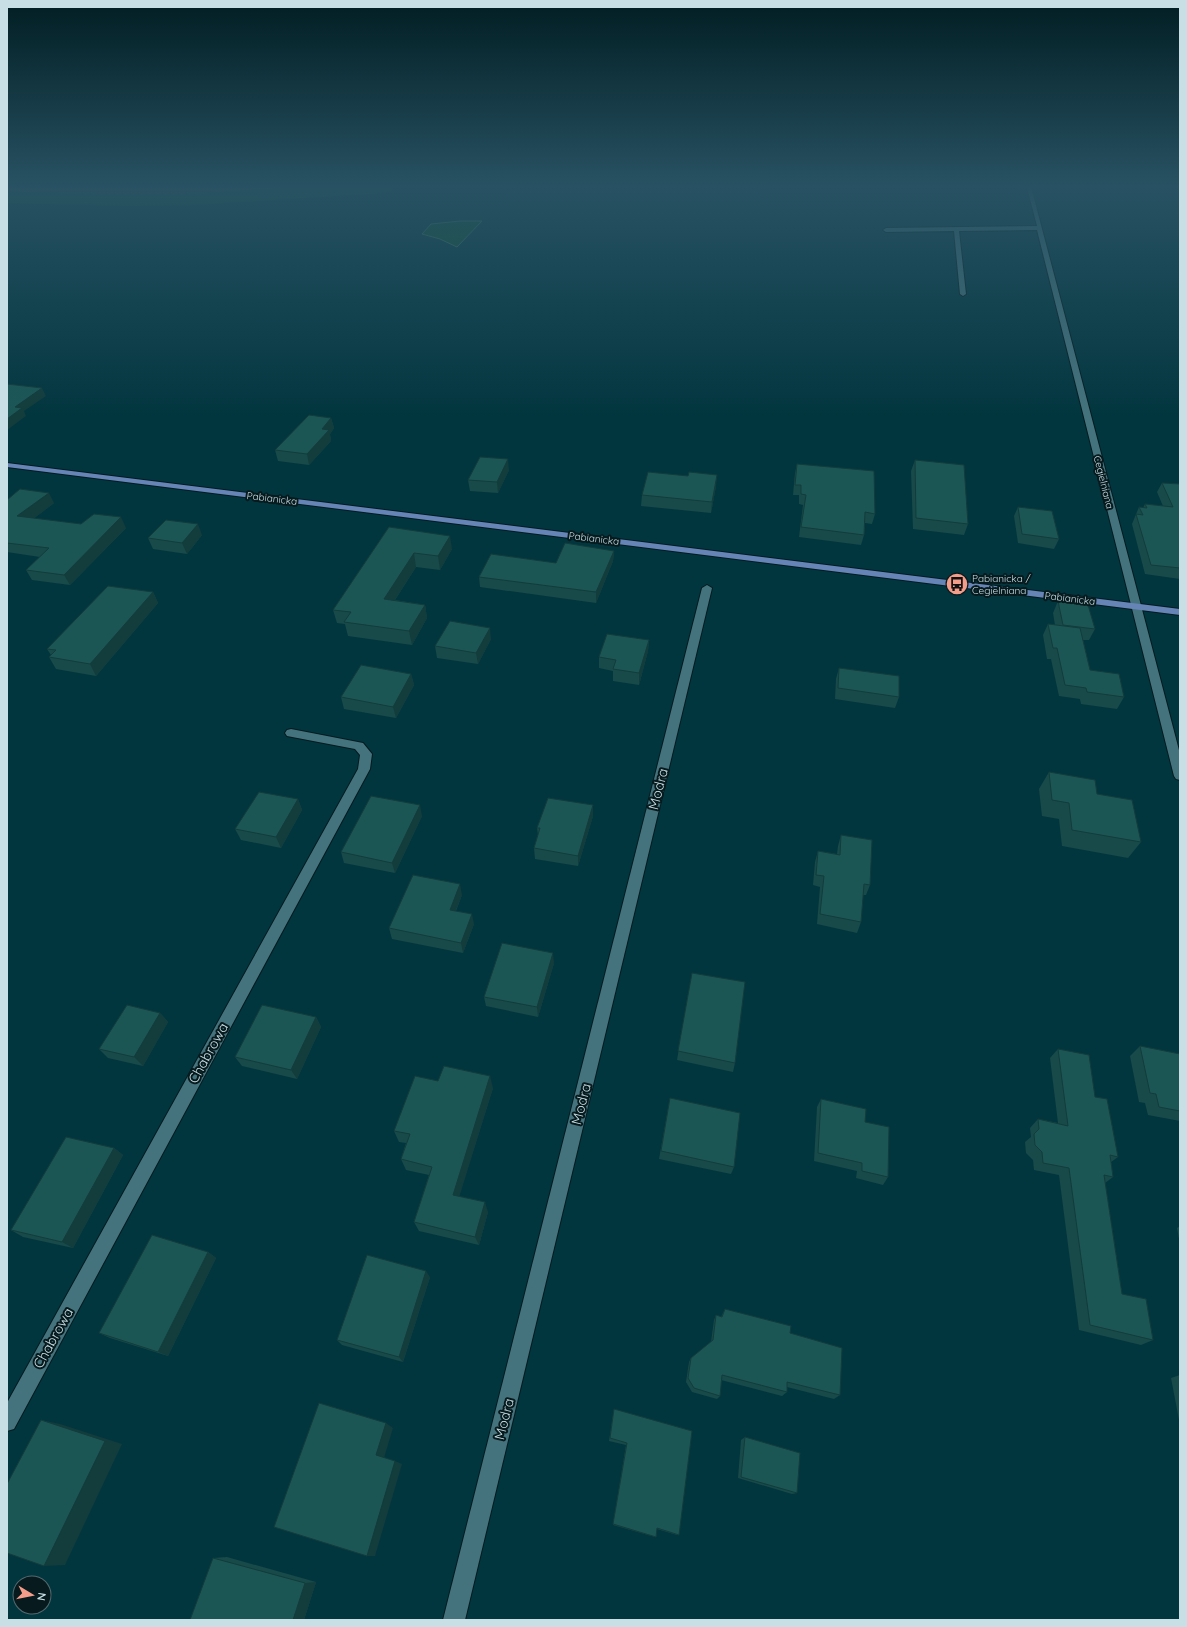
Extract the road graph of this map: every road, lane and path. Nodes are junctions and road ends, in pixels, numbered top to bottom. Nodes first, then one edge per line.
1 (960, 263) edge
2 (1048, 263) edge
3 (963, 294) dead end
4 (7, 465) edge
5 (707, 588) dead end
6 (1134, 606) junction
7 (1180, 612) edge
8 (291, 733) dead end
9 (1180, 776) edge
10 (7, 1422) edge
11 (454, 1620) edge

1 - 3 street
2 - 6 street, Cegielniana
4 - 6 main road, Pabianicka
5 - 11 street, Modra
6 - 7 main road, Pabianicka
6 - 9 street, Cegielniana
8 - 10 street, Chabrowa

